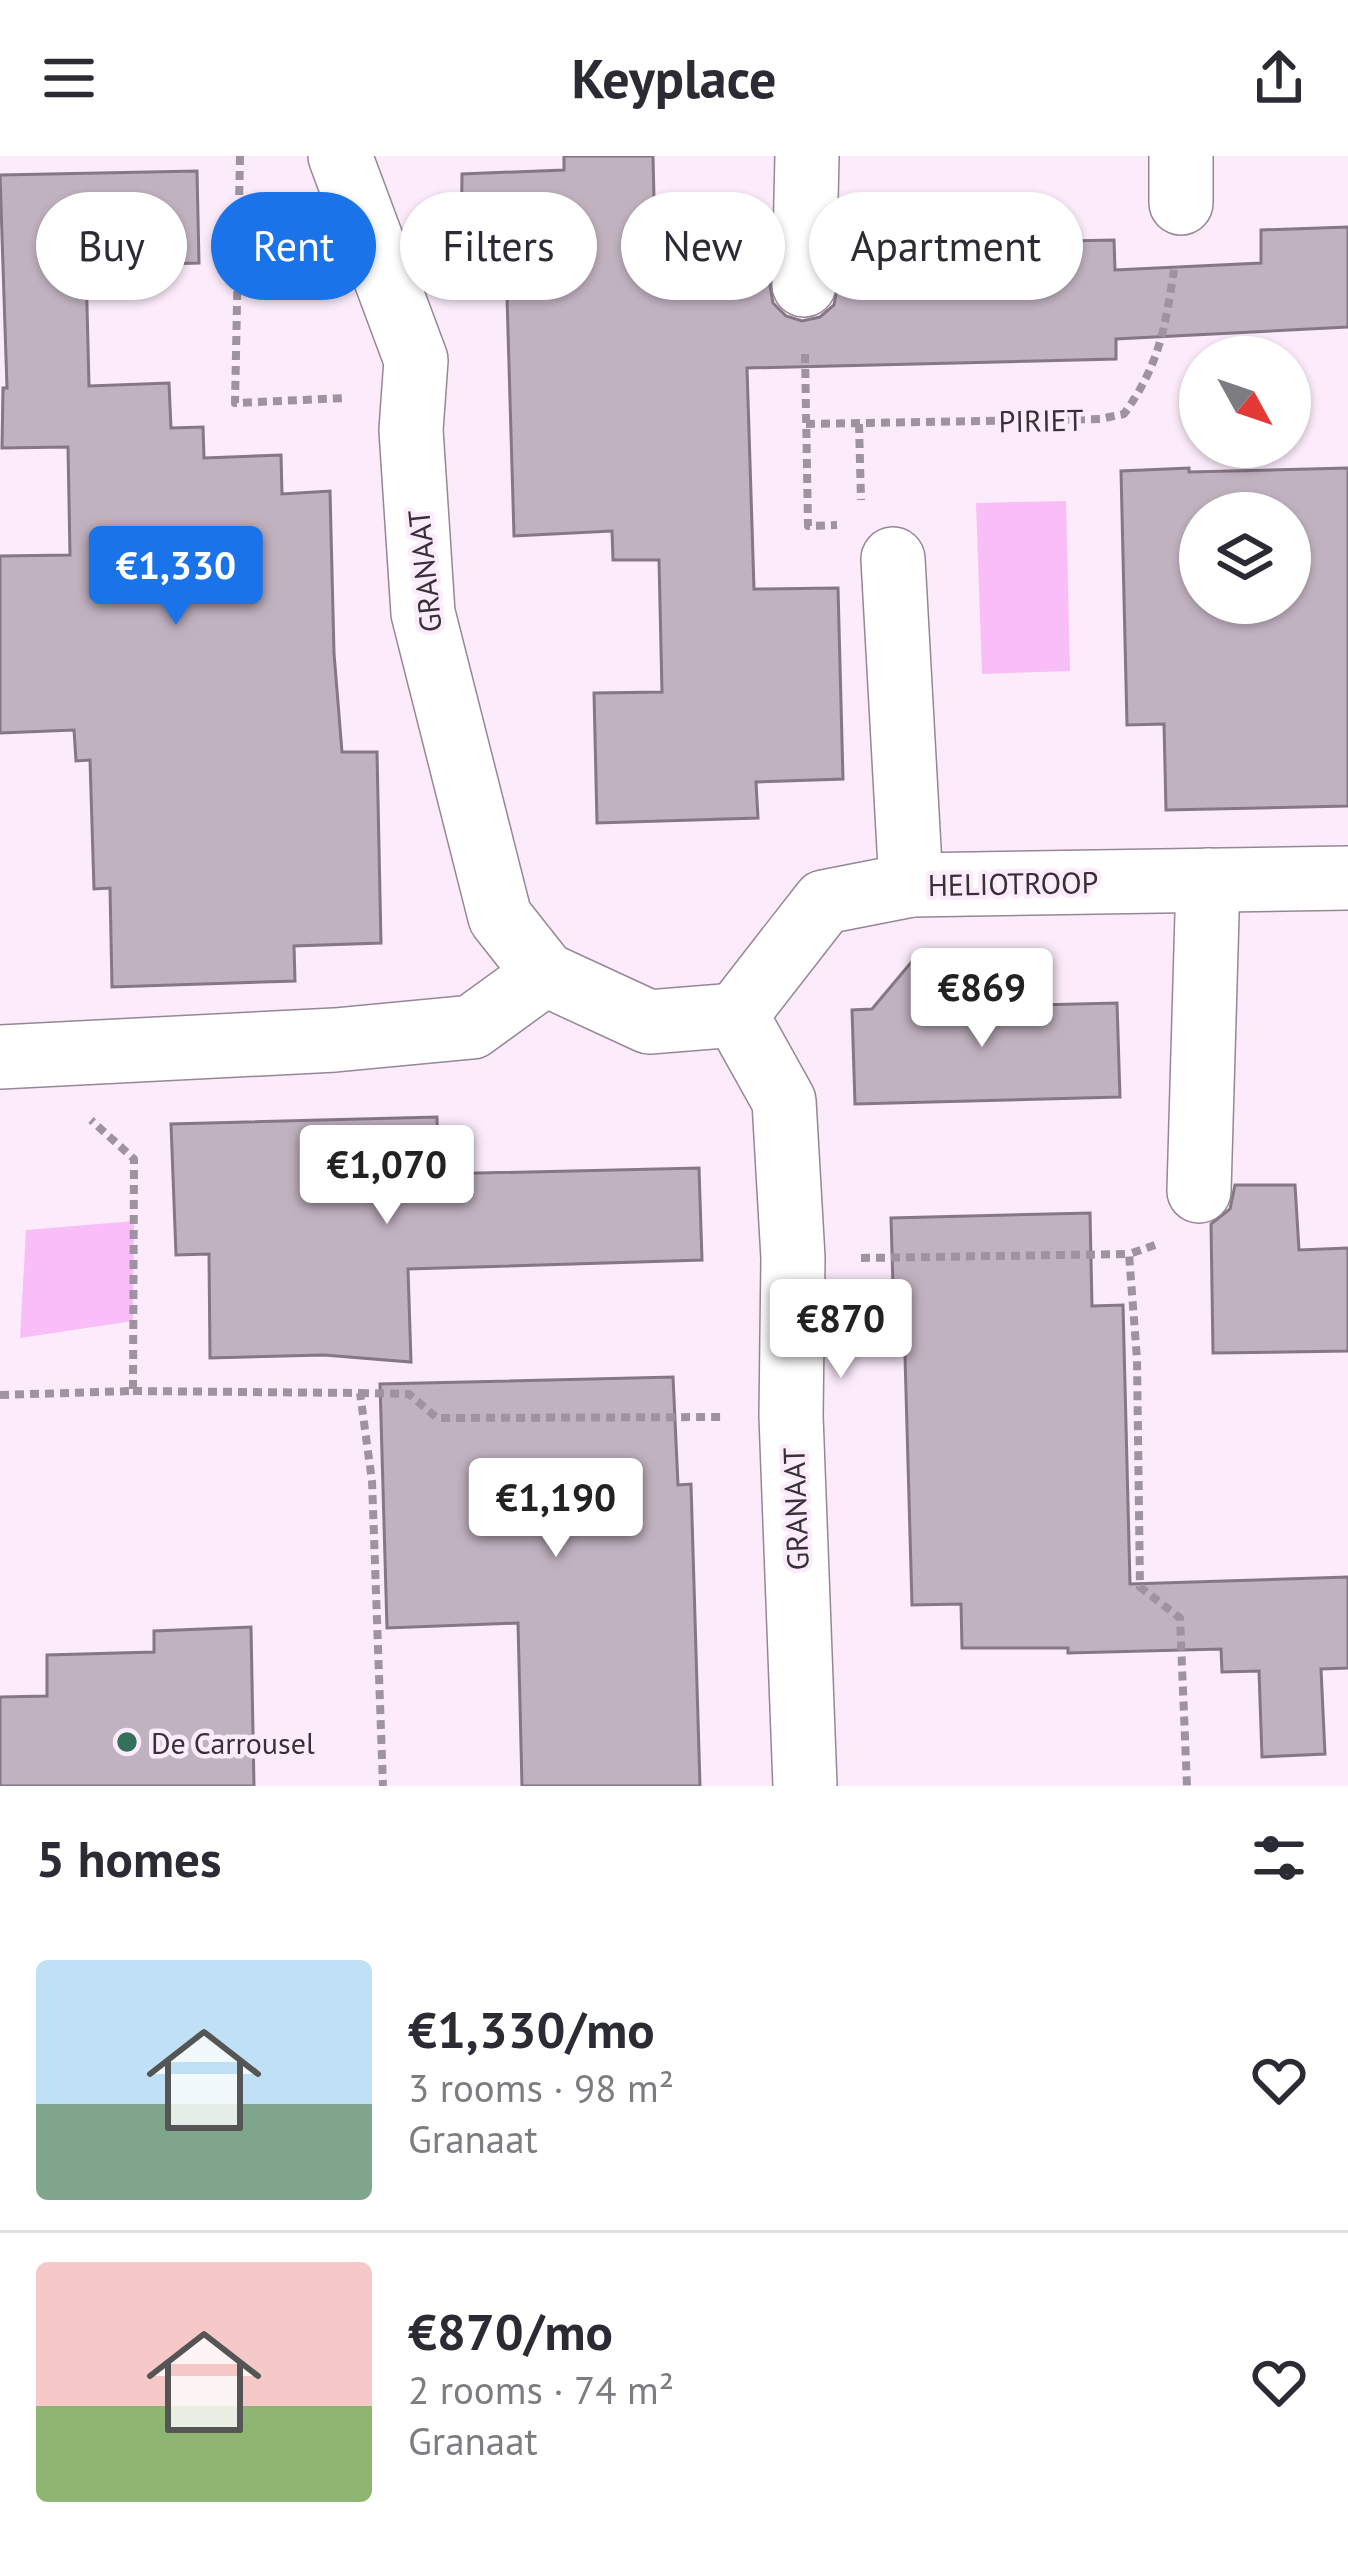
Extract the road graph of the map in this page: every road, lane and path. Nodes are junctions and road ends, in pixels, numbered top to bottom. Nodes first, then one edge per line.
1 (240, 156) edge
2 (340, 156) edge
3 (807, 156) edge
4 (1181, 179) edge
5 (804, 286) joint
6 (415, 377) junction
7 (806, 424) junction
8 (859, 424) junction
9 (878, 542) junction
10 (1348, 878) edge
11 (1208, 880) junction
12 (911, 885) junction
13 (545, 974) junction
14 (736, 1015) junction
15 (72, 1053) junction
16 (0, 1057) edge
17 (1199, 1191) joint
18 (1129, 1254) junction
19 (793, 1258) junction
20 (133, 1391) junction
21 (360, 1393) junction
22 (0, 1395) edge
23 (791, 1416) junction
24 (383, 1786) edge
25 (805, 1786) edge
26 (1187, 1786) edge

1 - 6 path
2 - 6 street
3 - 5 street
4 - 8 path, PIRIET
5 - 7 path
6 - 13 street, GRANAAT
7 - 8 path, PIRIET
7 - 9 path
8 - 9 path
9 - 12 street
10 - 11 street, HELIOTROOP
11 - 12 street, HELIOTROOP
11 - 17 street
12 - 14 street, HELIOTROOP
13 - 14 street, GRANAAT
13 - 15 street
14 - 19 street, GRANAAT
15 - 16 street
15 - 20 path
17 - 18 path
18 - 19 path
18 - 26 path
19 - 23 street, GRANAAT
20 - 21 path
20 - 22 path
21 - 23 path
21 - 24 path
23 - 25 street, GRANAAT

